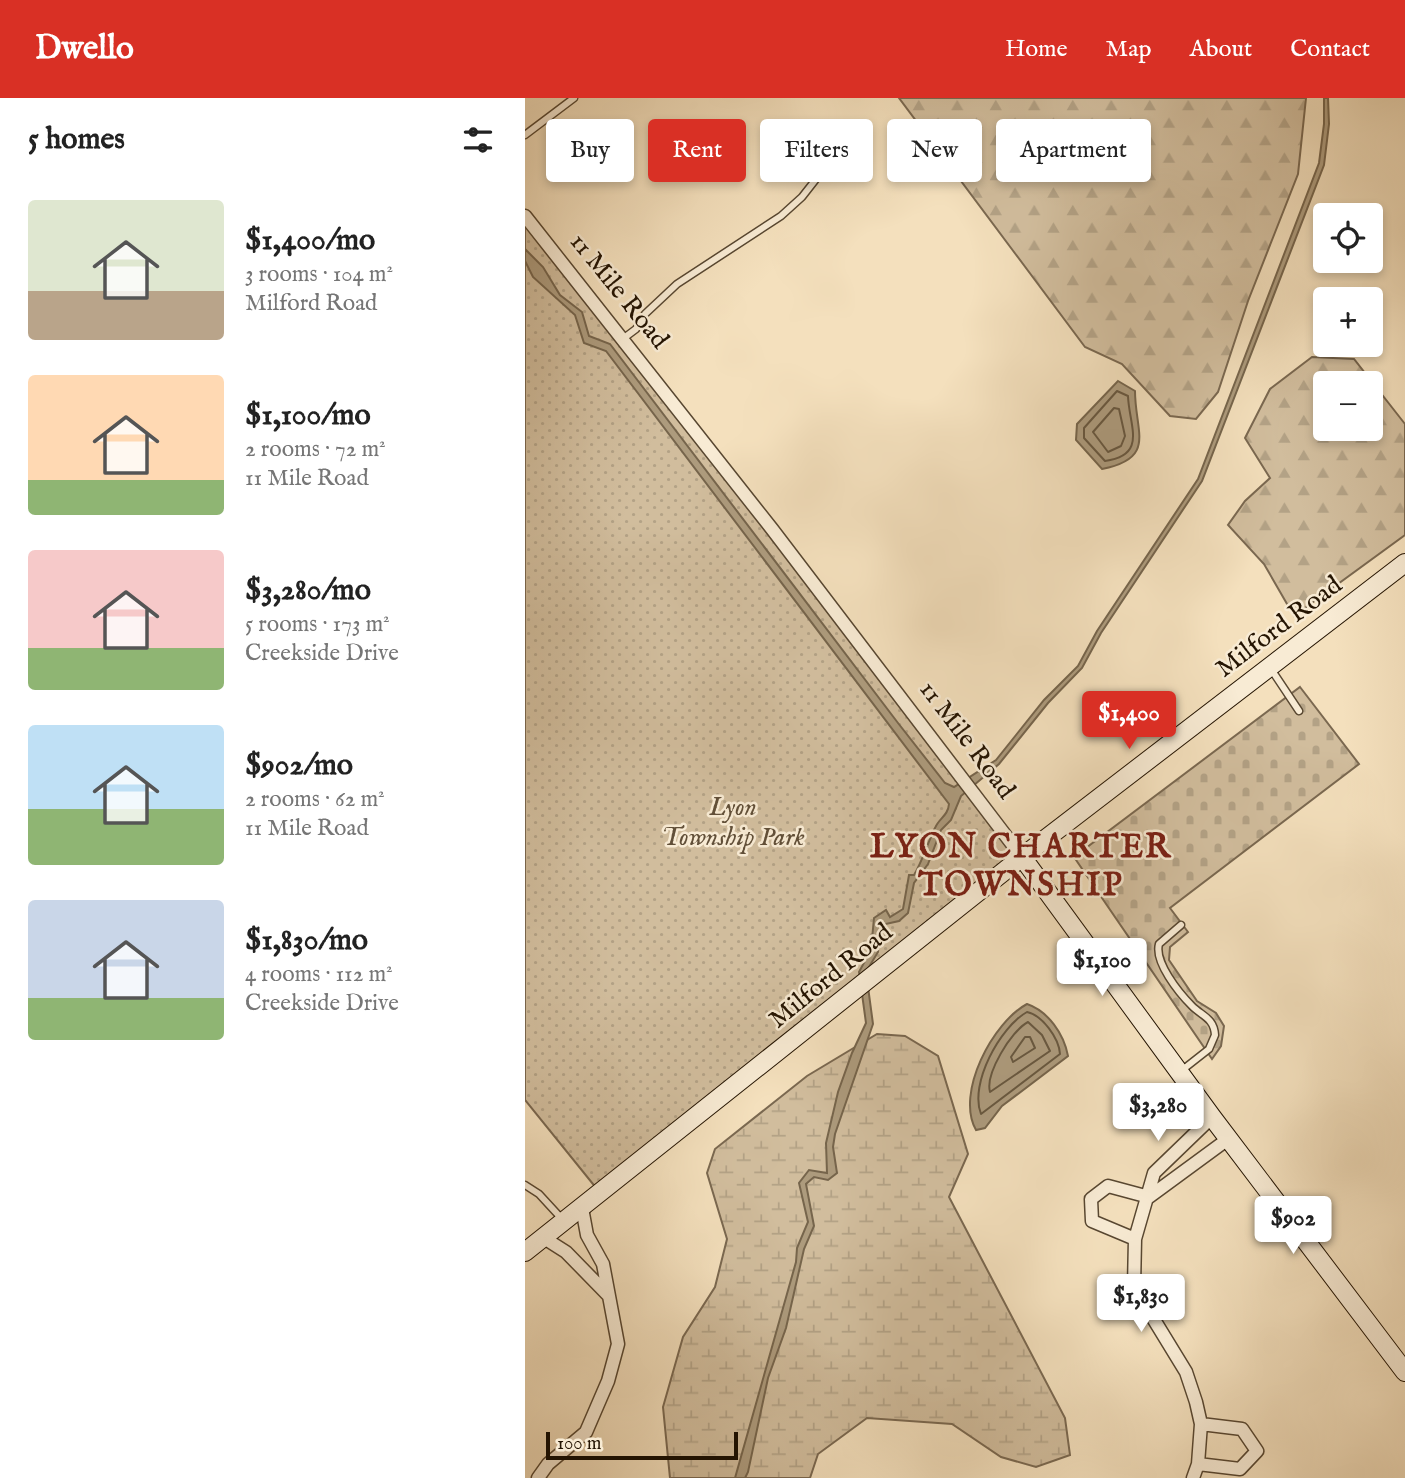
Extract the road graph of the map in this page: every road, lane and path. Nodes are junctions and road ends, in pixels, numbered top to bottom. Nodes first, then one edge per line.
1 (574, 98) edge
2 (525, 135) edge
3 (813, 182) edge
4 (525, 216) edge
5 (624, 338) junction
6 (1405, 564) edge
7 (1269, 667) junction
8 (1299, 711) dead end
9 (1022, 857) junction
10 (1181, 925) dead end
11 (1179, 1072) junction
12 (1212, 1117) junction
13 (1228, 1139) junction
14 (525, 1185) edge
15 (1149, 1197) junction
16 (582, 1208) junction
17 (565, 1222) junction
18 (544, 1238) junction
19 (1135, 1239) junction
20 (525, 1252) edge
21 (609, 1296) junction
22 (1405, 1372) edge
23 (1201, 1424) junction
24 (1198, 1464) junction
25 (538, 1478) edge
26 (1193, 1478) edge

1 - 2 lane
3 - 5 lane
4 - 5 street, 11 Mile Road
5 - 9 street, 11 Mile Road
6 - 7 street, Milford Road
7 - 8 lane
7 - 9 street, Milford Road
9 - 11 street, 11 Mile Road
9 - 16 street, Milford Road
10 - 11 lane
11 - 12 street, 11 Mile Road
12 - 13 street, 11 Mile Road
12 - 15 street
13 - 15 street
13 - 22 street, 11 Mile Road
14 - 17 lane
15 - 19 street
15 - 19 street
16 - 17 street, Milford Road
16 - 21 street
17 - 18 street, Milford Road
18 - 20 street, Milford Road
18 - 21 street
19 - 23 street
21 - 25 street
23 - 24 street
23 - 24 street
24 - 26 street

